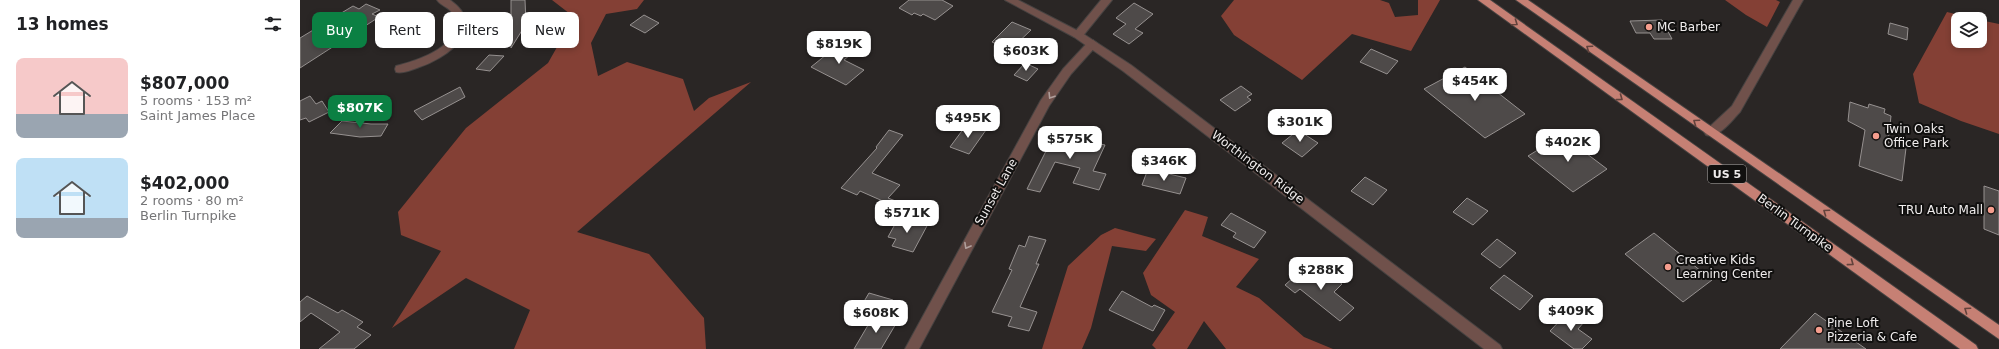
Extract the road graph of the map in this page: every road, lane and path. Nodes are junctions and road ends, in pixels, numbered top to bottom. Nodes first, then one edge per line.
1 (442, 0) edge
2 (1010, 0) edge
3 (1107, 0) edge
4 (1483, 0) edge
5 (1521, 0) edge
6 (1798, 0) edge
7 (1078, 35) junction
8 (1092, 44) junction
9 (400, 69) dead end
10 (1710, 132) junction
11 (1999, 333) edge
12 (912, 349) edge
13 (1495, 349) edge
14 (1971, 349) edge

1 - 9 street
2 - 7 street, Worthington Ridge
3 - 7 street
4 -> 14 highway, Berlin Turnpike / US 5
10 -> 5 highway, US 5
6 - 10 street
7 - 8 street, Worthington Ridge
8 -> 12 street, Sunset Lane
8 - 13 street, Worthington Ridge
11 -> 10 highway, US 5

